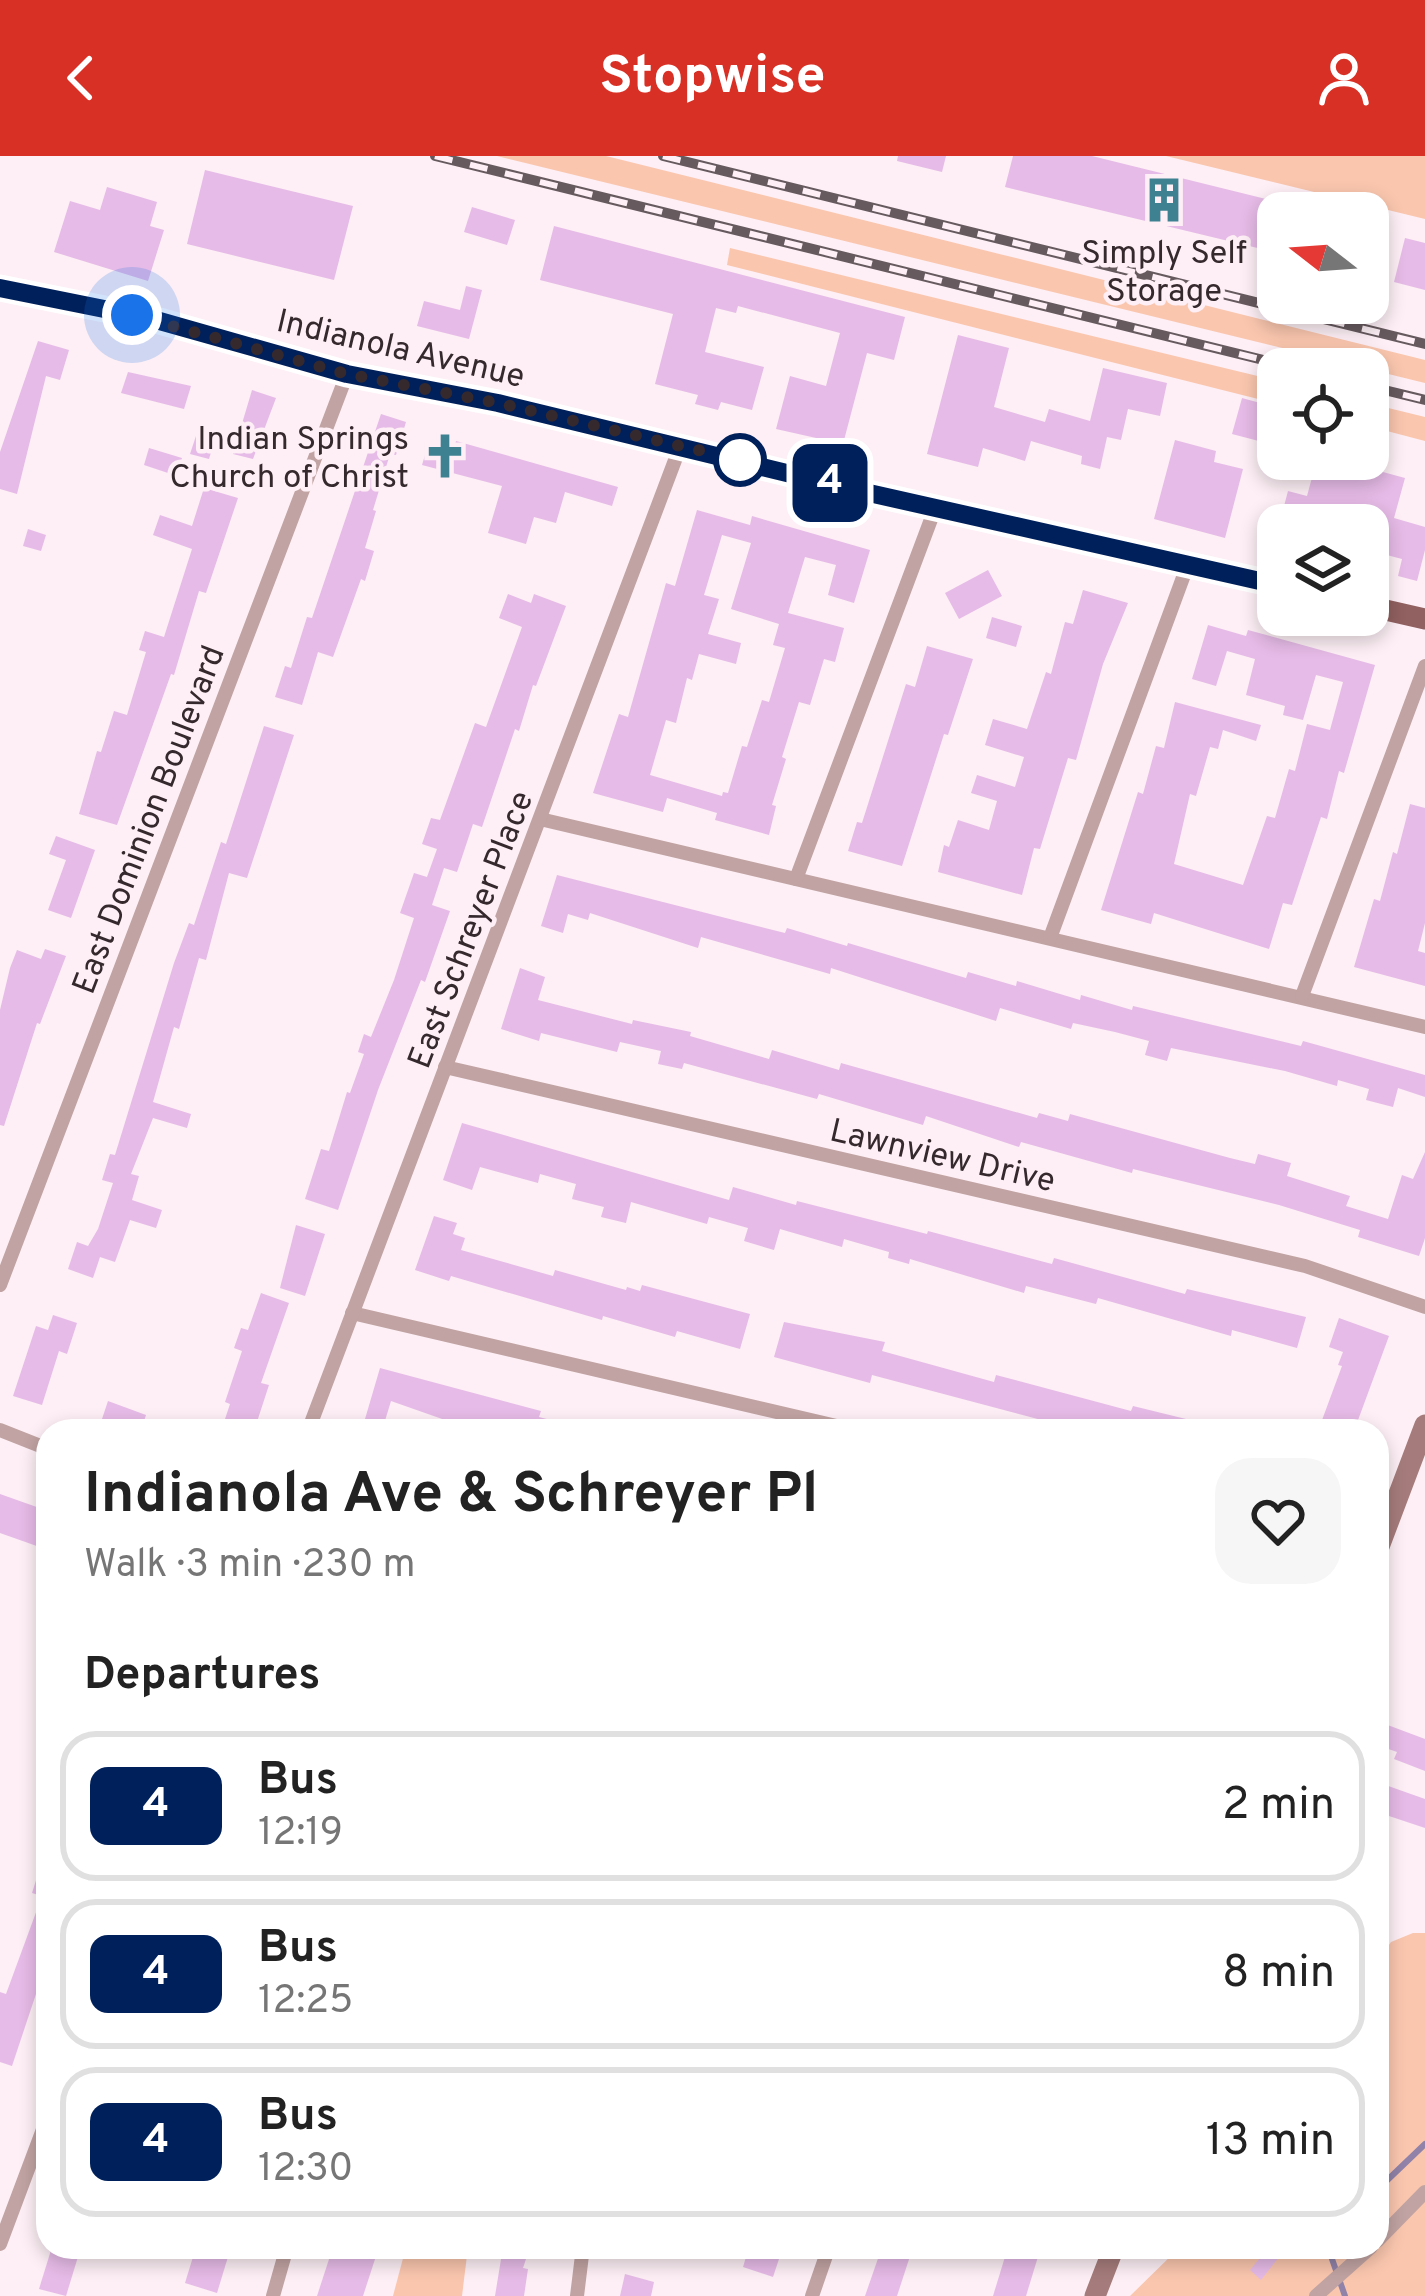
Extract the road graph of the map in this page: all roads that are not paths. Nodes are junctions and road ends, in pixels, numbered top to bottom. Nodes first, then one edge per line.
1 (3, 296) edge
2 (347, 374) junction
3 (680, 447) junction
4 (936, 506) junction
5 (1187, 564) junction
6 (1257, 580) edge
7 (1389, 611) edge
8 (1425, 620) edge
9 (1425, 666) edge
10 (539, 819) junction
11 (796, 879) junction
12 (1050, 938) junction
13 (1302, 996) junction
14 (1425, 1027) edge
15 (445, 1067) junction
16 (0, 1285) edge
17 (1425, 1307) edge
18 (352, 1313) junction
19 (312, 1419) edge
20 (807, 1419) edge
21 (1425, 1425) edge
22 (0, 1430) edge
23 (36, 1444) edge
24 (1389, 1520) edge
25 (36, 2148) edge
26 (1425, 2192) edge
27 (1389, 2229) edge
28 (0, 2244) edge
29 (284, 2259) edge
30 (582, 2259) edge
31 (825, 2259) edge
32 (1109, 2259) edge
33 (1357, 2259) edge
34 (273, 2296) edge
35 (577, 2296) edge
36 (812, 2296) edge
37 (1095, 2296) edge
38 (1316, 2296) edge

1 - 2 main road, Indianola Avenue
2 - 3 main road, Indianola Avenue
2 - 16 street, East Dominion Boulevard
3 - 4 main road, Indianola Avenue
3 - 10 street, East Schreyer Place
4 - 5 main road, Indianola Avenue
4 - 11 street
5 - 6 main road, Indianola Avenue
5 - 12 street
7 - 8 main road
9 - 13 street
10 - 11 street
10 - 15 street, East Schreyer Place
11 - 12 street
12 - 13 street
13 - 14 street
15 - 17 street, Lawnview Drive
15 - 18 street, East Schreyer Place
18 - 19 street, East Schreyer Place
18 - 20 street
21 - 24 main road
22 - 23 street
25 - 28 street
26 - 27 street
29 - 34 street
30 - 35 street
31 - 36 street
32 - 37 main road
33 - 38 street

